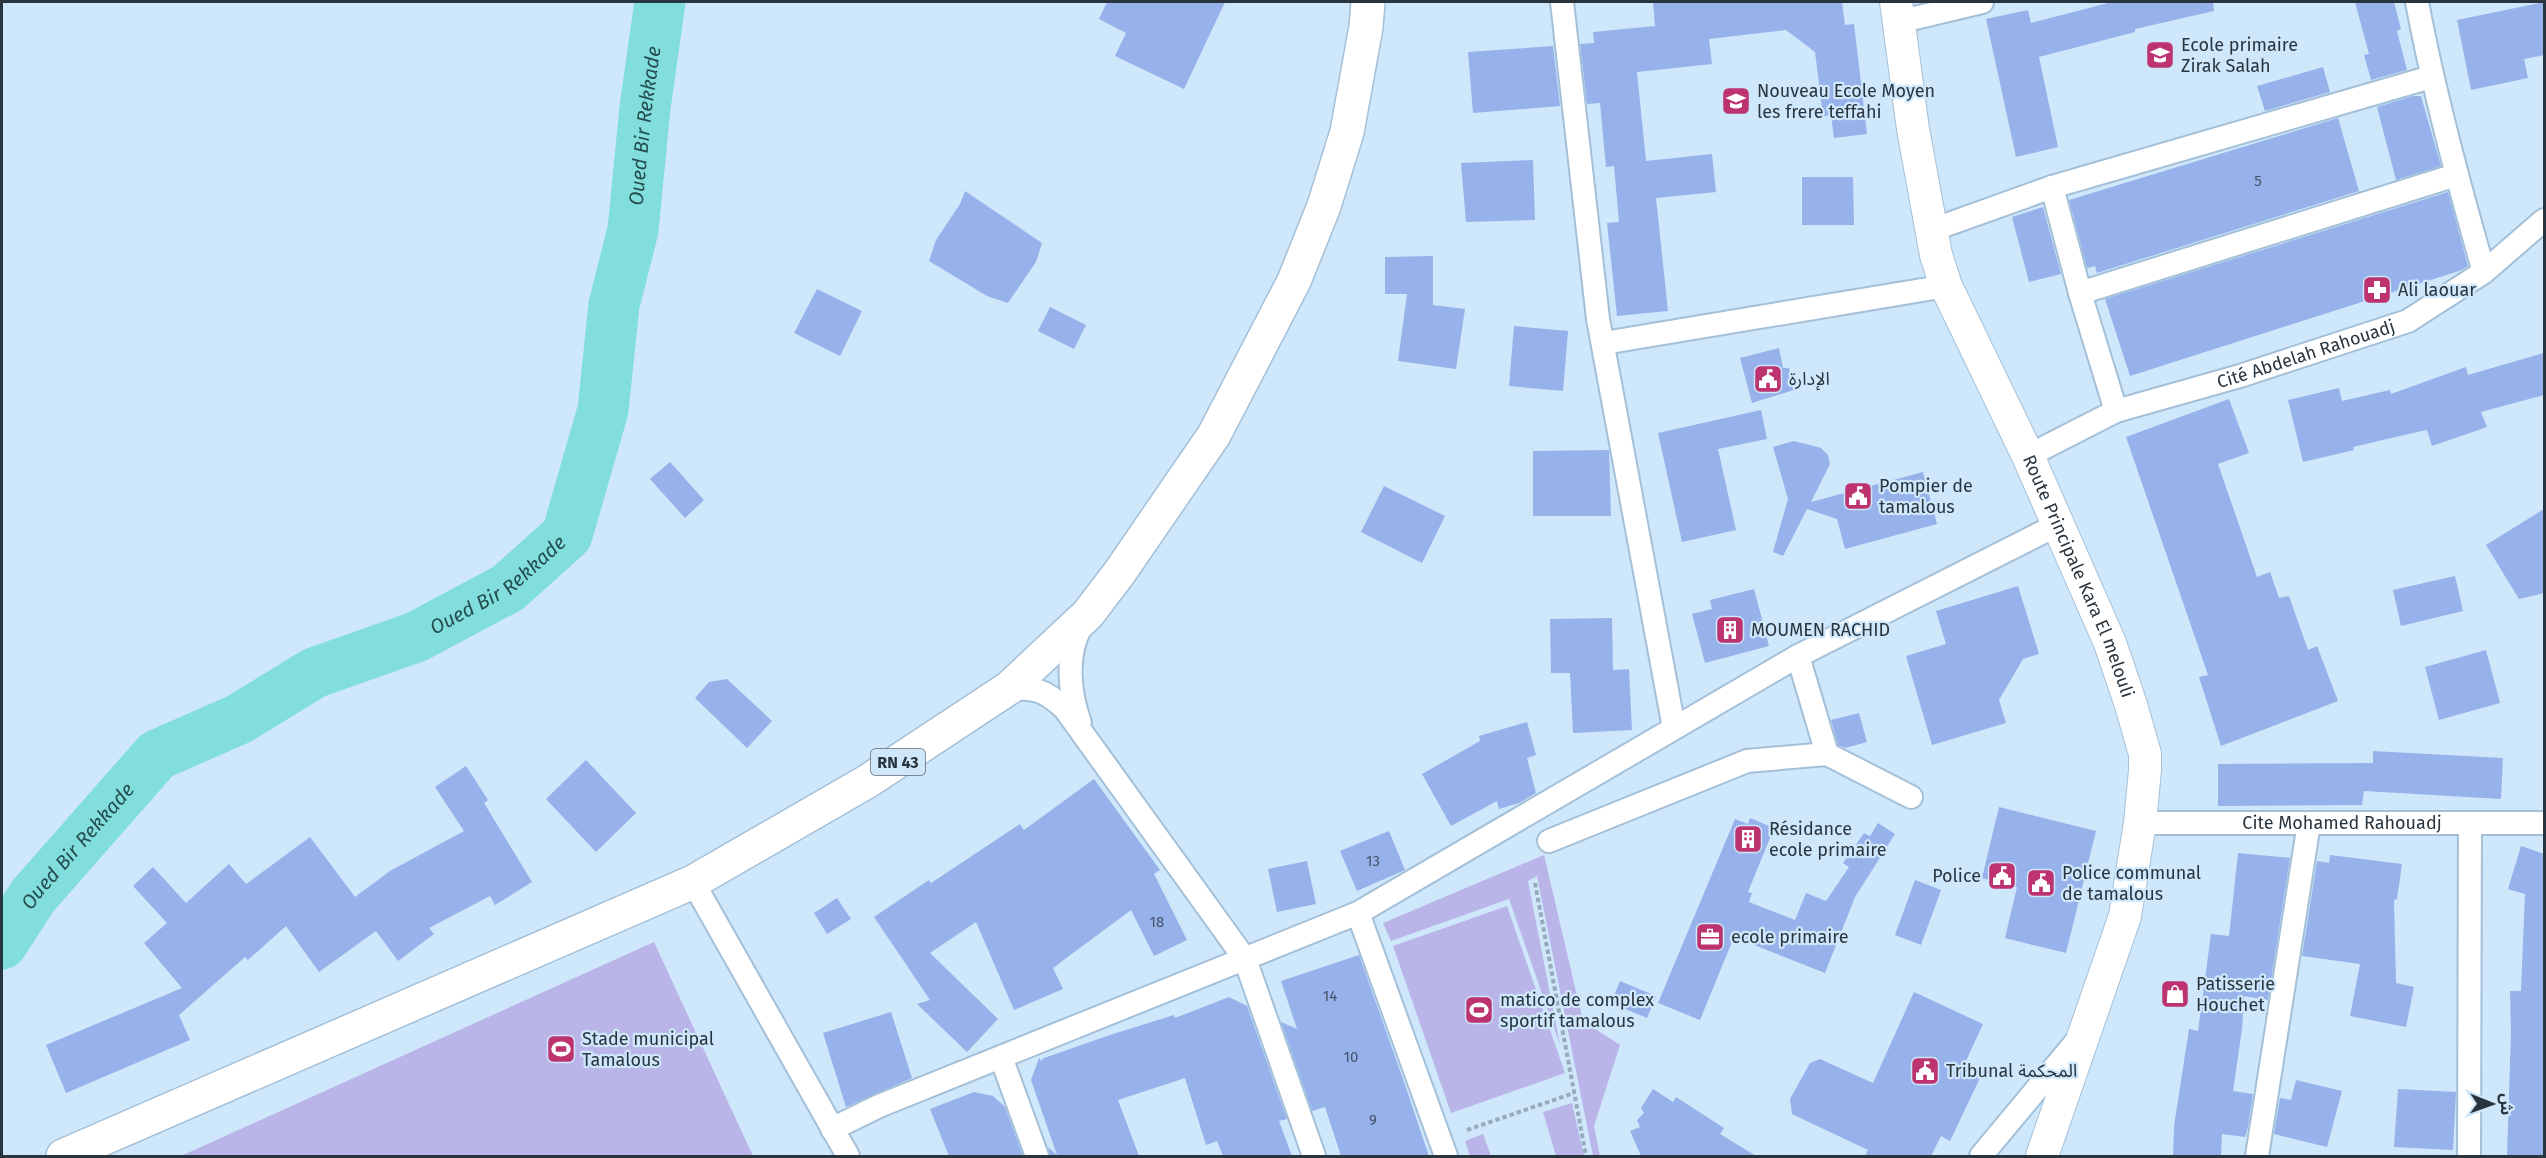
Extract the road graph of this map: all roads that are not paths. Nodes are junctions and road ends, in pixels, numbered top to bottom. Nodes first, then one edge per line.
1 (1368, 2) edge
2 (1562, 2) edge
3 (1982, 2) edge
4 (2417, 2) edge
5 (1897, 12) edge
6 (2431, 77) junction
7 (2456, 175) junction
8 (2052, 187) junction
9 (2544, 220) edge
10 (1932, 230) junction
11 (2484, 272) junction
12 (1946, 286) junction
13 (2080, 292) junction
14 (1604, 343) junction
15 (2116, 411) junction
16 (2028, 456) junction
17 (2059, 524) junction
18 (1088, 614) junction
19 (1798, 656) junction
20 (1009, 688) junction
21 (1674, 728) junction
22 (1082, 730) junction
23 (1827, 754) junction
24 (1911, 797) dead end
25 (2140, 823) junction
26 (2309, 823) junction
27 (2470, 823) junction
28 (2544, 823) edge
29 (1550, 841) dead end
30 (693, 882) junction
31 (1358, 913) junction
32 (1245, 958) junction
33 (2085, 1030) junction
34 (1001, 1057) junction
35 (2020, 1109) junction
36 (2056, 1115) junction
37 (832, 1128) junction
38 (63, 1156) edge
39 (848, 1156) edge
40 (1037, 1156) edge
41 (1314, 1156) edge
42 (1446, 1156) edge
43 (1981, 1156) edge
44 (2042, 1156) edge
45 (2257, 1156) edge
46 (2469, 1156) edge

1 - 18 main road, RN 43
2 - 14 street
3 - 5 street
4 - 6 street
5 - 10 main road, Route Principale Kara El melouli
6 - 7 street
6 - 8 street
7 - 11 street
7 - 13 street
8 - 10 street
8 - 13 street
9 - 11 street, Cité Abdelah Rahouadj
10 - 12 main road, Route Principale Kara El melouli
11 - 15 street, Cité Abdelah Rahouadj
12 - 14 street
12 - 16 main road, Route Principale Kara El melouli
13 - 15 street
14 - 21 street
15 - 16 street, Cité Abdelah Rahouadj
16 - 17 main road, Route Principale Kara El melouli
17 - 19 street
17 - 25 main road, Route Principale Kara El melouli
18 - 20 main road, RN 43
18 - 22 street
19 - 21 street
19 - 23 street
20 - 22 street
20 - 30 main road, RN 43
21 - 31 street
22 - 32 street
23 - 24 street
23 - 29 street
25 - 26 street, Cite Mohamed Rahouadj
25 - 33 main road, Route Principale Kara El melouli
26 - 27 street, Cite Mohamed Rahouadj
26 - 45 street
27 - 28 street, Cite Mohamed Rahouadj
27 - 46 street
30 - 37 street
30 - 38 main road, RN 43
31 - 32 street
31 - 42 street
32 - 34 street
32 - 41 street
33 - 35 street
33 - 36 main road, Route Principale Kara El melouli
34 - 37 street
34 - 40 street
35 - 36 street
35 - 43 street
36 - 44 main road, Route Principale Kara El melouli
37 - 39 street

